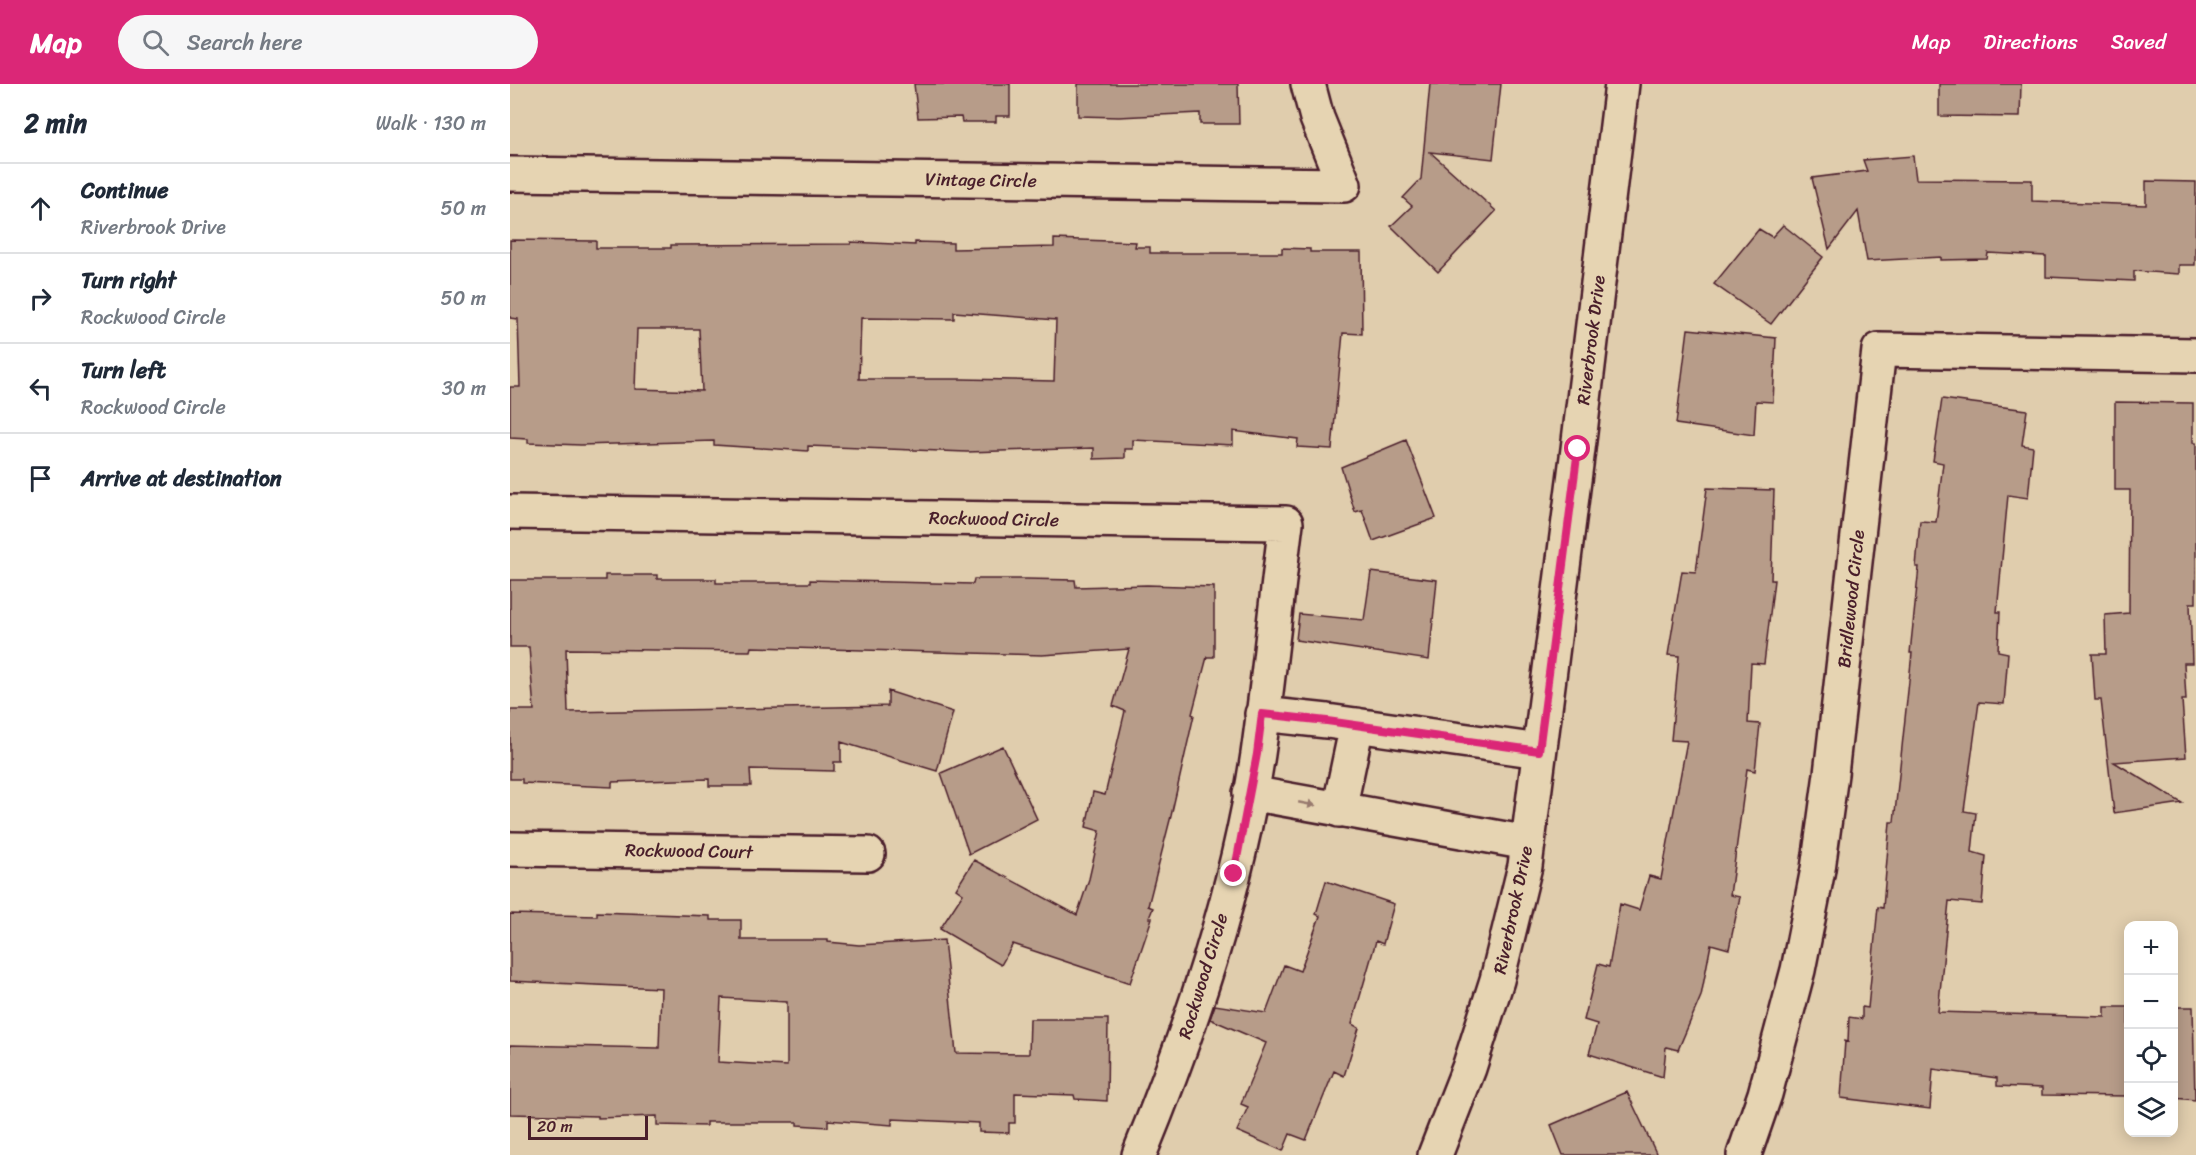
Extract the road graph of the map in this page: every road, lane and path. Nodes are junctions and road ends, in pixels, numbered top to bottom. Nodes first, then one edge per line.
1 (1308, 84) edge
2 (1622, 84) edge
3 (510, 174) edge
4 (2196, 355) edge
5 (510, 512) edge
6 (1262, 714) junction
7 (1356, 725) junction
8 (1539, 751) junction
9 (1250, 793) junction
10 (1338, 810) junction
11 (1528, 843) junction
12 (510, 849) edge
13 (868, 854) dead end
14 (1139, 1155) edge
15 (1435, 1155) edge
16 (1744, 1155) edge

1 - 3 street, Vintage Circle
2 - 8 street, Riverbrook Drive
4 - 16 street, Bridlewood Circle
5 - 6 street, Rockwood Circle
6 - 7 street
6 - 9 street, Rockwood Circle
7 - 8 street
7 - 10 street
8 - 11 street, Riverbrook Drive
9 -> 10 street
9 - 14 street, Rockwood Circle
10 - 11 street
11 - 15 street, Riverbrook Drive
12 - 13 street, Rockwood Court

